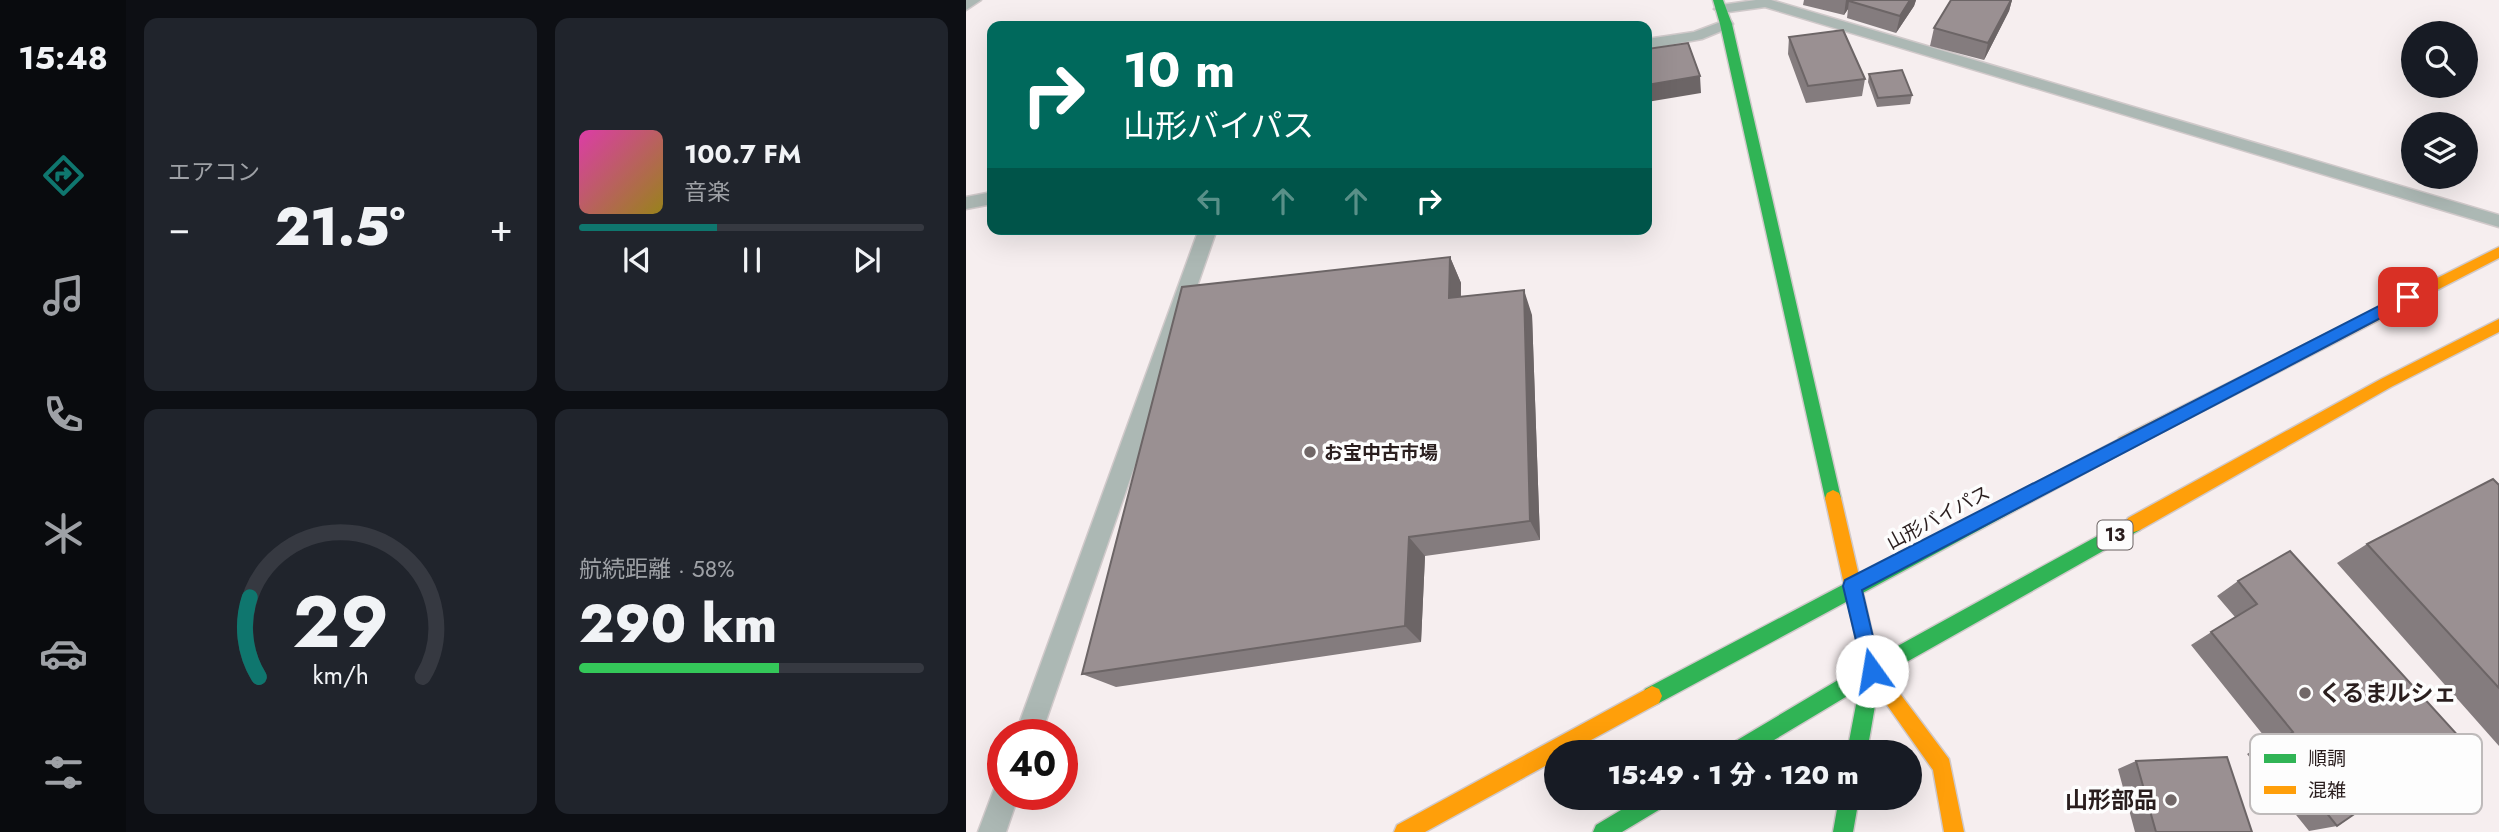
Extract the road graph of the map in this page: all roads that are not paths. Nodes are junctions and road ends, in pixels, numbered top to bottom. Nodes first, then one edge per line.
1 (974, 0) edge
2 (1768, 1) edge
3 (966, 6) edge
4 (1722, 11) edge
5 (1652, 43) edge
6 (987, 199) edge
7 (966, 203) edge
8 (2499, 221) edge
9 (1206, 235) edge
10 (2499, 252) edge
11 (2499, 325) edge
12 (1852, 586) junction
13 (1872, 671) junction
14 (1034, 719) edge
15 (1756, 740) edge
16 (1859, 740) edge
17 (1000, 810) edge
18 (1640, 810) edge
19 (1847, 810) edge
20 (992, 832) edge
21 (1404, 832) edge
22 (1603, 832) edge
23 (1843, 832) edge
24 (1954, 832) edge

1 - 3 lane
2 - 4 lane
2 - 8 lane
4 - 5 lane
4 - 12 main road
6 - 7 lane
9 - 14 lane
10 - 12 main road, 山形バイパス
11 - 13 main road, 13
12 - 13 main road
12 - 21 main road, 山形バイパス
13 - 15 main road, 13
13 - 16 main road
13 - 24 main road
17 - 20 lane
18 - 22 main road
19 - 23 main road

